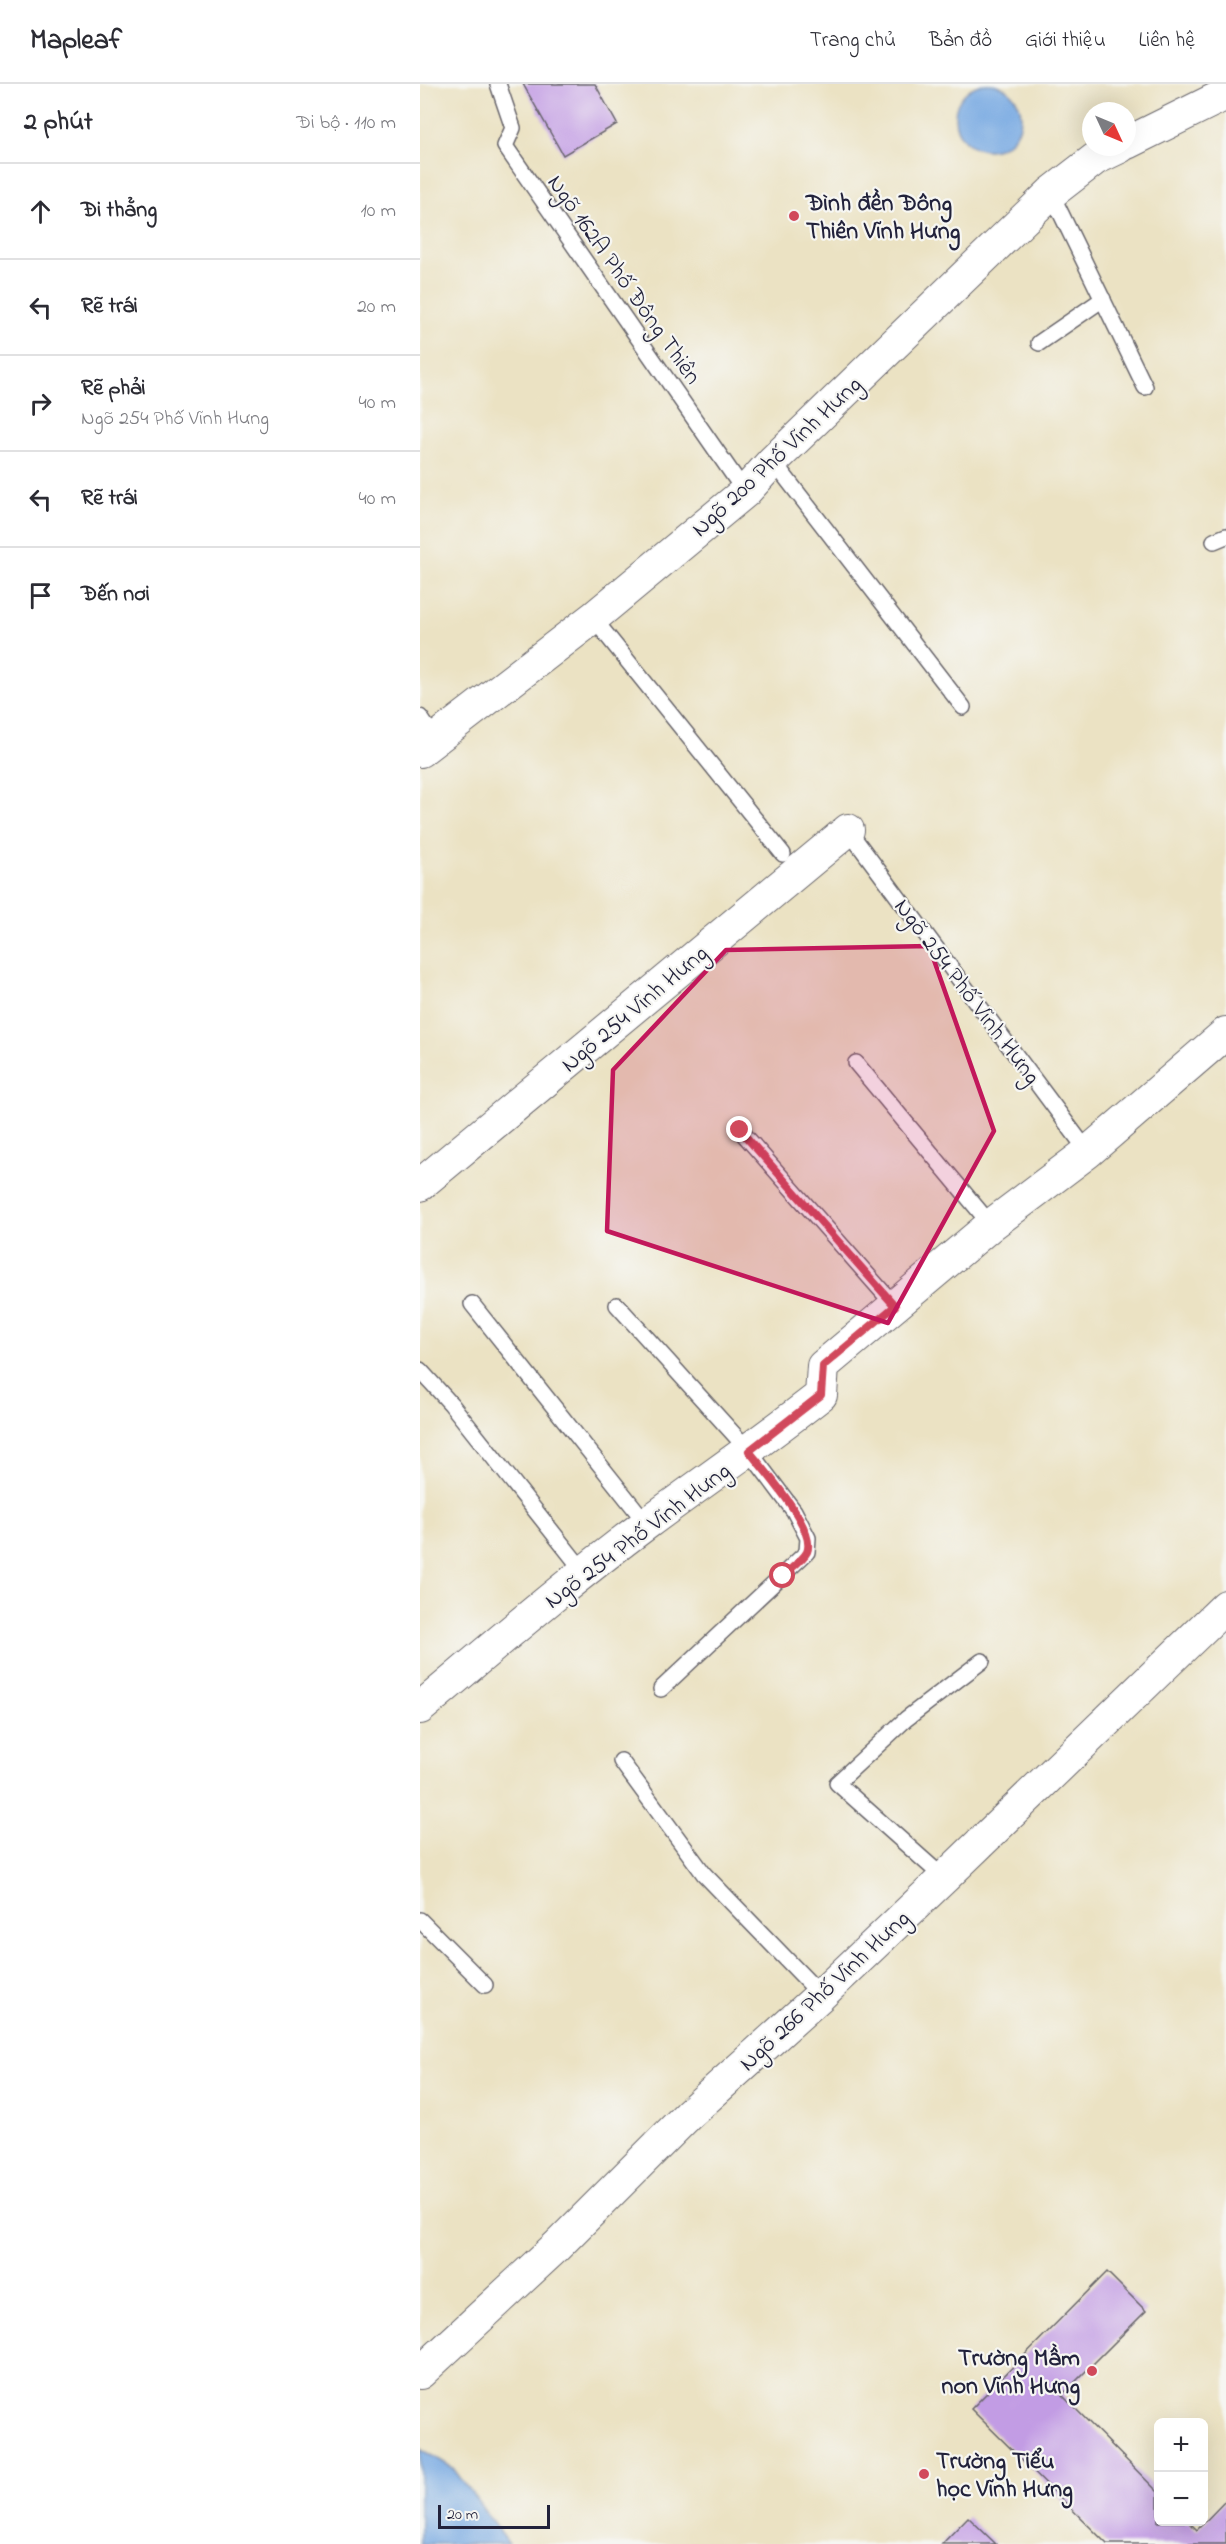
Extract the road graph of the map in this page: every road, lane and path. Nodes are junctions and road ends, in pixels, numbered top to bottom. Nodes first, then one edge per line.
1 (498, 84) edge
2 (1226, 94) edge
3 (1136, 139) edge
4 (1101, 156) edge
5 (1051, 193) junction
6 (1103, 299) junction
7 (1039, 343) dead end
8 (1145, 387) dead end
9 (773, 461) junction
10 (745, 492) junction
11 (593, 618) junction
12 (963, 707) dead end
13 (425, 736) edge
14 (848, 830) joint
15 (783, 854) dead end
16 (1226, 1033) edge
17 (856, 1063) dead end
18 (740, 1130) dead end
19 (1088, 1152) junction
20 (420, 1185) edge
21 (991, 1225) junction
22 (472, 1304) dead end
23 (617, 1305) dead end
24 (895, 1306) junction
25 (420, 1370) edge
26 (749, 1451) junction
27 (647, 1524) junction
28 (584, 1572) junction
29 (1226, 1606) edge
30 (982, 1661) dead end
31 (661, 1689) dead end
32 (420, 1708) edge
33 (621, 1761) dead end
34 (944, 1878) junction
35 (420, 1920) edge
36 (485, 1985) dead end
37 (821, 1995) junction
38 (420, 2373) edge

1 - 10 lane, Ngõ 162A Phố Đông Thiên
2 - 3 street
4 - 5 street, Ngõ 200 Phố Vĩnh Hưng
5 - 6 lane
5 - 9 street, Ngõ 200 Phố Vĩnh Hưng
6 - 7 lane
6 - 8 lane
9 - 10 street, Ngõ 200 Phố Vĩnh Hưng
9 - 12 lane
10 - 11 street, Ngõ 200 Phố Vĩnh Hưng
11 - 13 street, Ngõ 200 Phố Vĩnh Hưng
11 - 15 lane
14 - 19 lane, Ngõ 254 Phố Vĩnh Hưng
14 - 20 street, Ngõ 254 Vĩnh Hưng
16 - 19 street, Ngõ 254 Phố Vĩnh Hưng
17 - 21 lane
18 - 24 lane
19 - 21 street, Ngõ 254 Phố Vĩnh Hưng
21 - 24 street, Ngõ 254 Phố Vĩnh Hưng
22 - 27 lane
23 - 26 lane
24 - 26 street, Ngõ 254 Phố Vĩnh Hưng
25 - 28 lane
26 - 27 street, Ngõ 254 Phố Vĩnh Hưng
26 - 31 lane
27 - 28 street, Ngõ 254 Phố Vĩnh Hưng
28 - 32 street, Ngõ 254 Phố Vĩnh Hưng
29 - 34 street, Ngõ 266 Phố Vĩnh Hưng
30 - 34 lane
33 - 37 lane
34 - 37 street, Ngõ 266 Phố Vĩnh Hưng
35 - 36 lane
37 - 38 street, Ngõ 266 Phố Vĩnh Hưng

